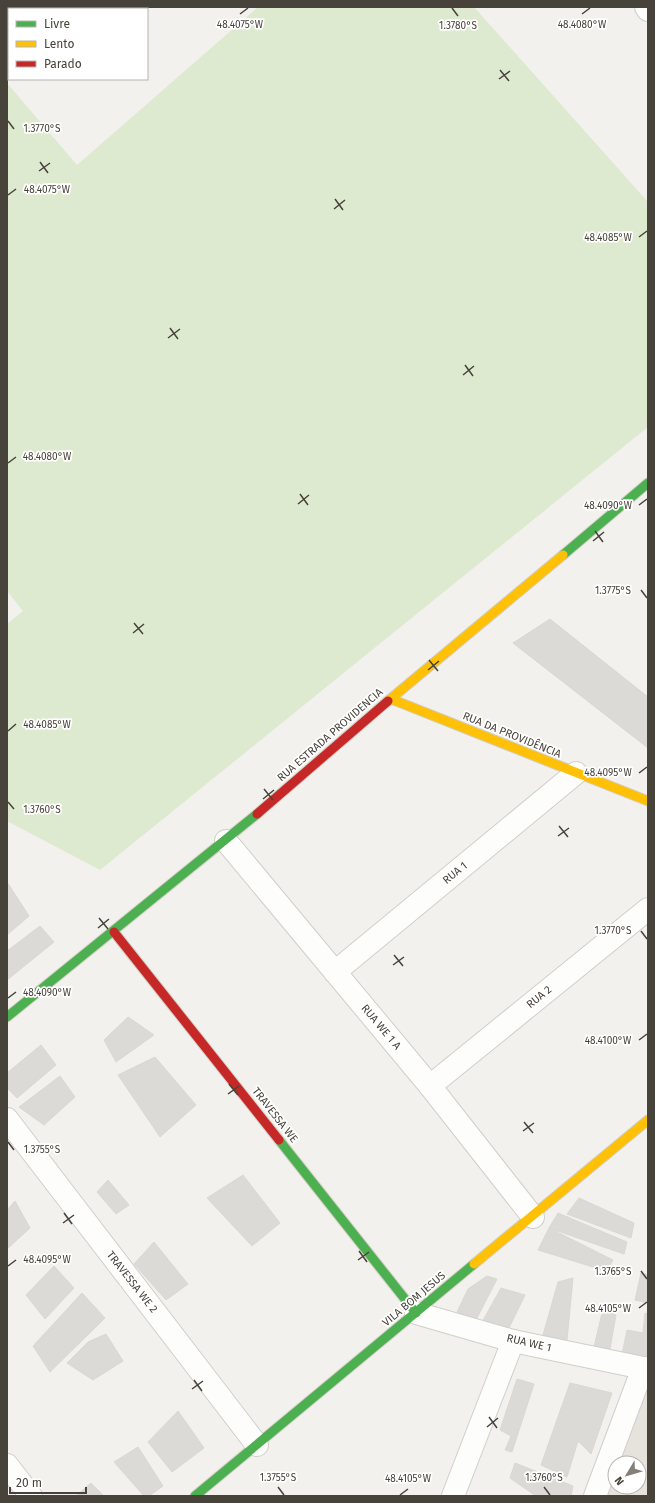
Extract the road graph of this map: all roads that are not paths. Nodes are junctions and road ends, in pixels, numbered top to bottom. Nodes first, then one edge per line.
1 (646, 7) edge
2 (648, 10) edge
3 (648, 483) edge
4 (391, 699) junction
5 (576, 774) junction
6 (648, 800) edge
7 (226, 841) junction
8 (648, 909) edge
9 (114, 932) junction
10 (335, 972) junction
11 (7, 1016) edge
12 (430, 1086) junction
13 (7, 1119) edge
14 (648, 1120) edge
15 (533, 1217) junction
16 (416, 1313) junction
17 (513, 1341) junction
18 (645, 1368) edge
19 (257, 1445) junction
20 (7, 1465) edge
21 (31, 1496) edge
22 (195, 1496) edge
23 (453, 1496) edge
24 (596, 1496) edge

1 - 2 street
3 - 4 street, RUA ESTRADA PROVIDENCIA
4 - 5 street, RUA DA PROVIDÊNCIA
4 - 7 street, RUA ESTRADA PROVIDENCIA
5 - 6 street, RUA DA PROVIDÊNCIA
5 - 10 street, RUA 1
7 - 9 street, RUA ESTRADA PROVIDENCIA
7 - 10 street, RUA WE 1 A
8 - 12 street, RUA 2
9 - 11 street, RUA ESTRADA PROVIDENCIA
9 - 16 street, TRAVESSA WE
10 - 12 street, RUA WE 1 A
12 - 15 street, RUA WE 1 A
13 - 19 street, TRAVESSA WE 2
14 - 15 street, VILA BOM JESUS
15 - 16 street, VILA BOM JESUS
16 - 17 street, RUA WE 1
16 - 19 street, VILA BOM JESUS
17 - 18 street, RUA WE 1
17 - 23 street
18 - 24 street
19 - 22 street, VILA BOM JESUS
20 - 21 street

